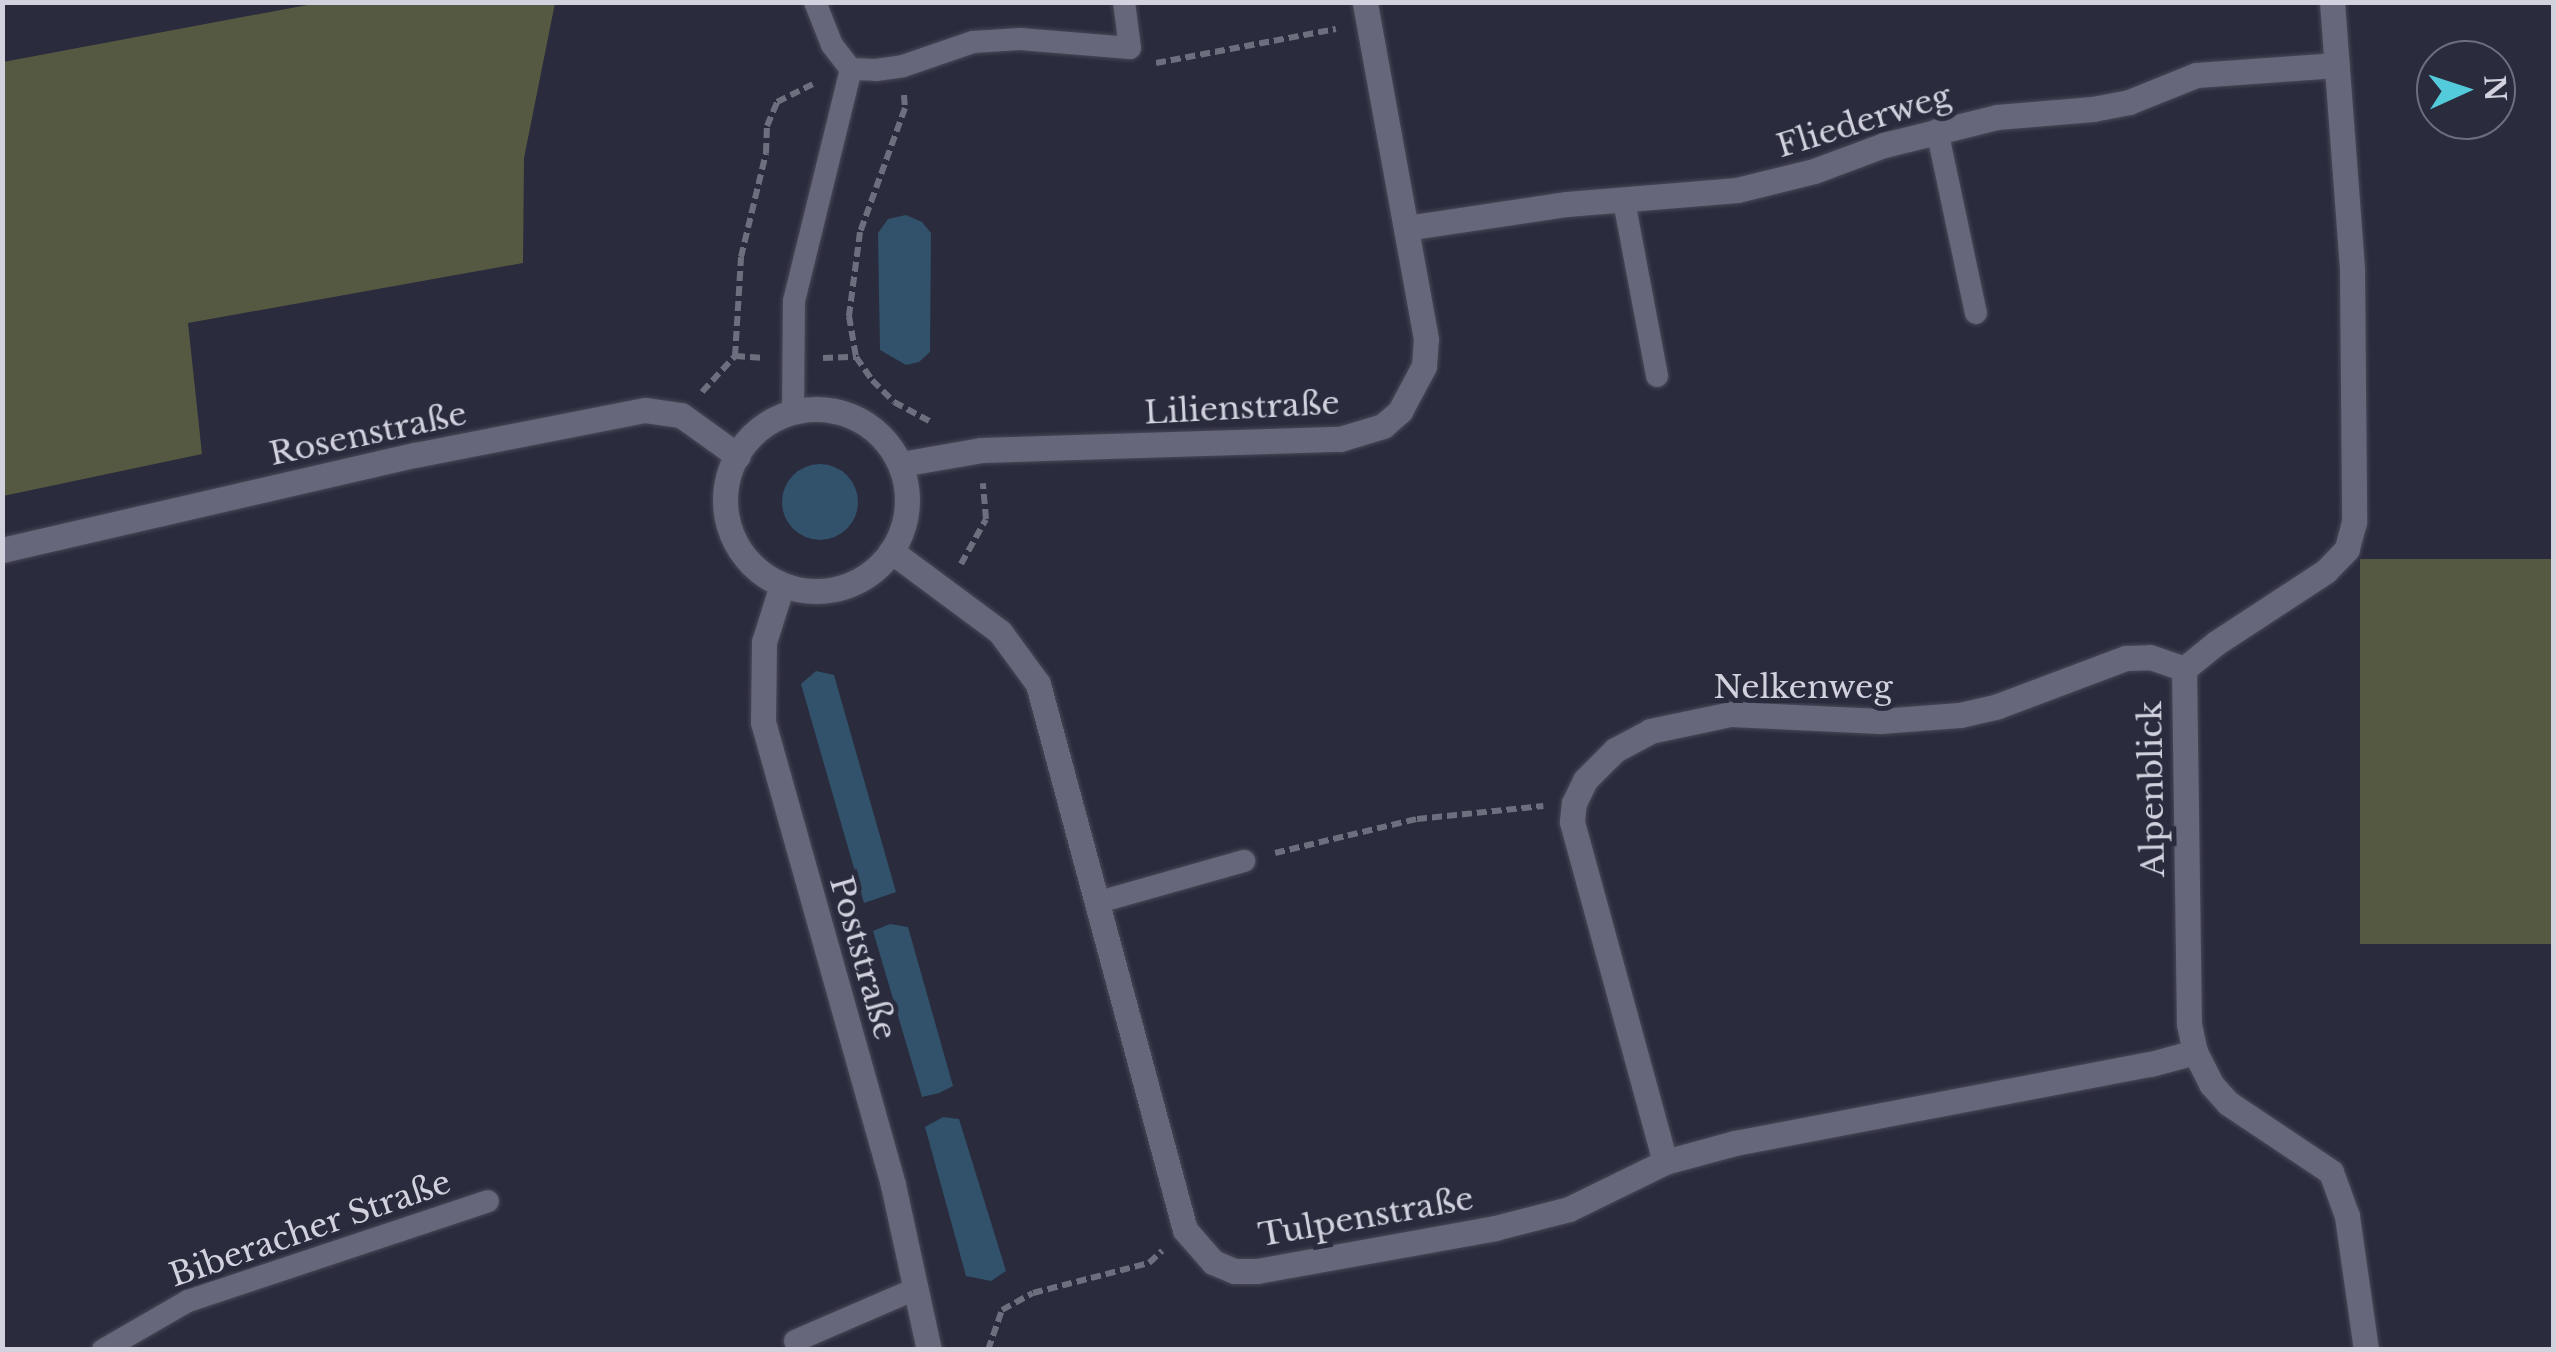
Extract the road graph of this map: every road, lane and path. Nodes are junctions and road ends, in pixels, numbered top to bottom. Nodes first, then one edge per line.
1 (815, 2) edge
2 (1124, 2) edge
3 (2332, 2) edge
4 (1367, 12) edge
5 (1130, 48) junction
6 (2337, 65) junction
7 (903, 66) junction
8 (851, 68) junction
9 (1937, 130) junction
10 (1624, 201) junction
11 (1406, 228) junction
12 (1976, 313) dead end
13 (1657, 376) dead end
14 (793, 412) junction
15 (682, 415) junction
16 (981, 450) junction
17 (738, 456) junction
18 (900, 464) junction
19 (2, 550) edge
20 (892, 551) junction
21 (782, 585) junction
22 (946, 591) junction
23 (2184, 669) junction
24 (1574, 803) junction
25 (1244, 860) joint
26 (1098, 902) junction
27 (2195, 1052) junction
28 (1665, 1162) junction
29 (488, 1201) dead end
30 (1185, 1230) junction
31 (915, 1289) junction
32 (795, 1342) dead end
33 (103, 1350) edge
34 (929, 1350) edge
35 (988, 1350) edge
36 (2366, 1350) edge

1 - 8 lane
2 - 5 lane
3 - 6 street, Alpenblick
4 - 5 path
4 - 11 street, Lilienstraße
5 - 7 lane
6 - 9 street, Fliederweg
6 - 23 street, Alpenblick
7 - 8 lane
7 - 16 path
8 - 14 lane
8 - 15 path
9 - 10 street, Fliederweg
9 - 12 lane
10 - 11 street, Fliederweg
10 - 13 lane
11 - 16 street, Lilienstraße
14 - 17 street
14 - 18 street
15 - 17 street
15 - 19 street, Rosenstraße
16 - 18 street, Lilienstraße
16 - 22 path
17 - 21 street
18 - 20 street
20 - 21 street
20 - 22 street, Tulpenstraße
21 - 31 street, Poststraße
22 - 26 street, Tulpenstraße
23 - 24 street, Nelkenweg
23 - 27 street, Alpenblick
24 - 25 path
24 - 28 street
25 - 26 lane
26 - 30 street, Tulpenstraße
27 - 28 street, Tulpenstraße
27 - 36 street, Alpenblick
28 - 30 street, Tulpenstraße
29 - 33 lane, Biberacher Straße
30 - 35 path
31 - 32 lane
31 - 34 street, Poststraße

